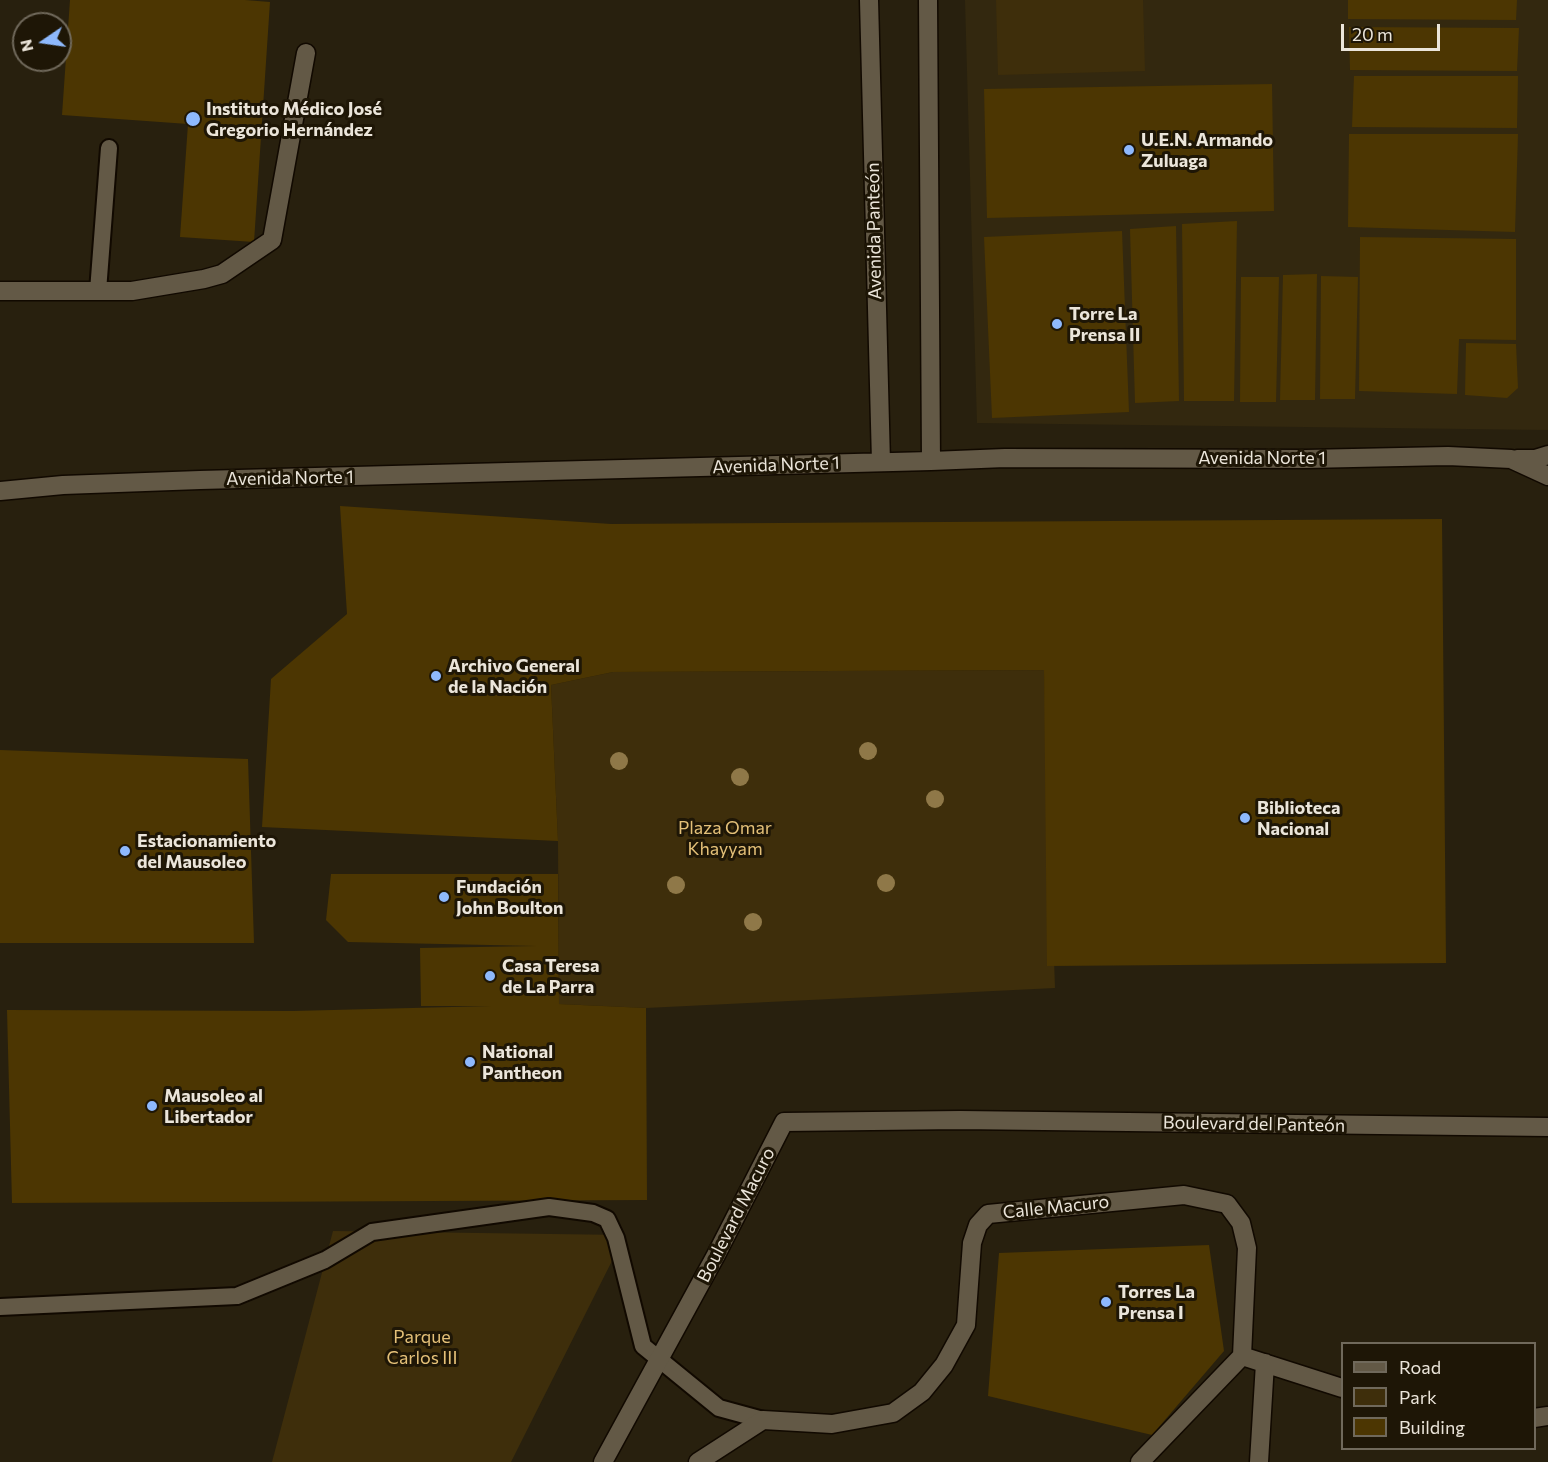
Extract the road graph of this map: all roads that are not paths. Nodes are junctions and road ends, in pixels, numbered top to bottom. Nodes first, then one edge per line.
1 (868, 0) edge
2 (928, 0) edge
3 (306, 53) dead end
4 (109, 148) dead end
5 (0, 291) edge
6 (98, 291) junction
7 (1548, 455) edge
8 (1511, 459) junction
9 (931, 461) junction
10 (881, 462) junction
11 (1548, 476) edge
12 (0, 491) edge
13 (960, 1120) joint
14 (1548, 1127) edge
15 (0, 1307) edge
16 (1242, 1356) junction
17 (659, 1359) junction
18 (1264, 1363) junction
19 (1341, 1388) edge
20 (763, 1420) junction
21 (603, 1462) edge
22 (698, 1462) edge
23 (1140, 1462) edge
24 (1259, 1462) edge

1 - 10 street, Avenida Panteón
2 - 9 street
3 - 6 street
4 - 6 lane
5 - 6 street
7 - 8 street
8 - 9 street, Avenida Norte 1
8 - 11 street, Avenida Norte 1
9 - 10 street, Avenida Norte 1
10 - 12 street, Avenida Norte 1
13 - 14 street, Boulevard del Panteón
13 - 17 street, Boulevard Macuro
15 - 17 lane
16 - 18 street
16 - 20 street, Calle Macuro
16 - 23 street
17 - 20 lane
17 - 21 street, Boulevard Macuro
18 - 19 street
18 - 24 street
20 - 22 street

